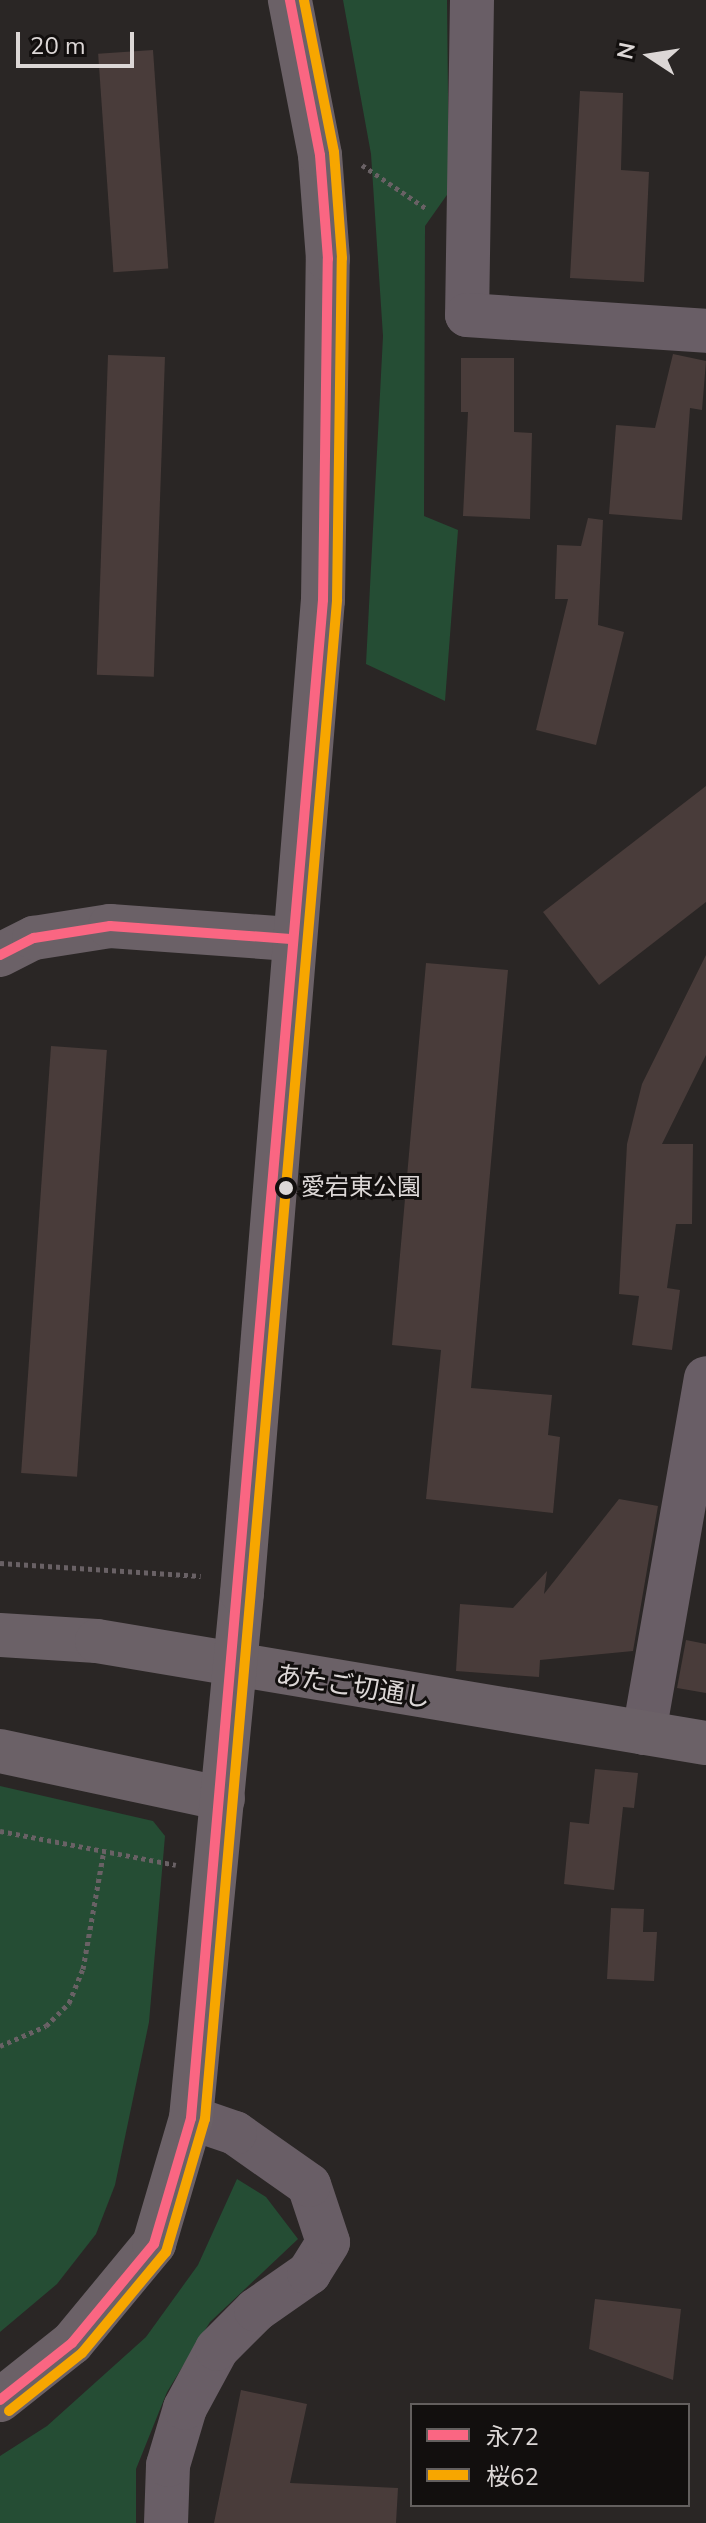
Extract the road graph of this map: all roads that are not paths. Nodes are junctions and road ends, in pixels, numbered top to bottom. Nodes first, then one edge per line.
1 (290, 0) edge
2 (472, 0) edge
3 (706, 331) edge
4 (291, 939) junction
5 (0, 955) edge
6 (706, 1378) edge
7 (0, 1635) edge
8 (644, 1733) junction
9 (706, 1743) edge
10 (0, 1751) edge
11 (223, 1799) junction
12 (191, 2118) junction
13 (0, 2400) edge
14 (166, 2523) edge

1 - 4 street
2 - 3 street
4 - 5 street
4 - 11 street
6 - 8 street
7 - 8 street, あたご切通し
8 - 9 street, あたご切通し
10 - 11 street
11 - 12 street
12 - 13 street
12 - 14 street

